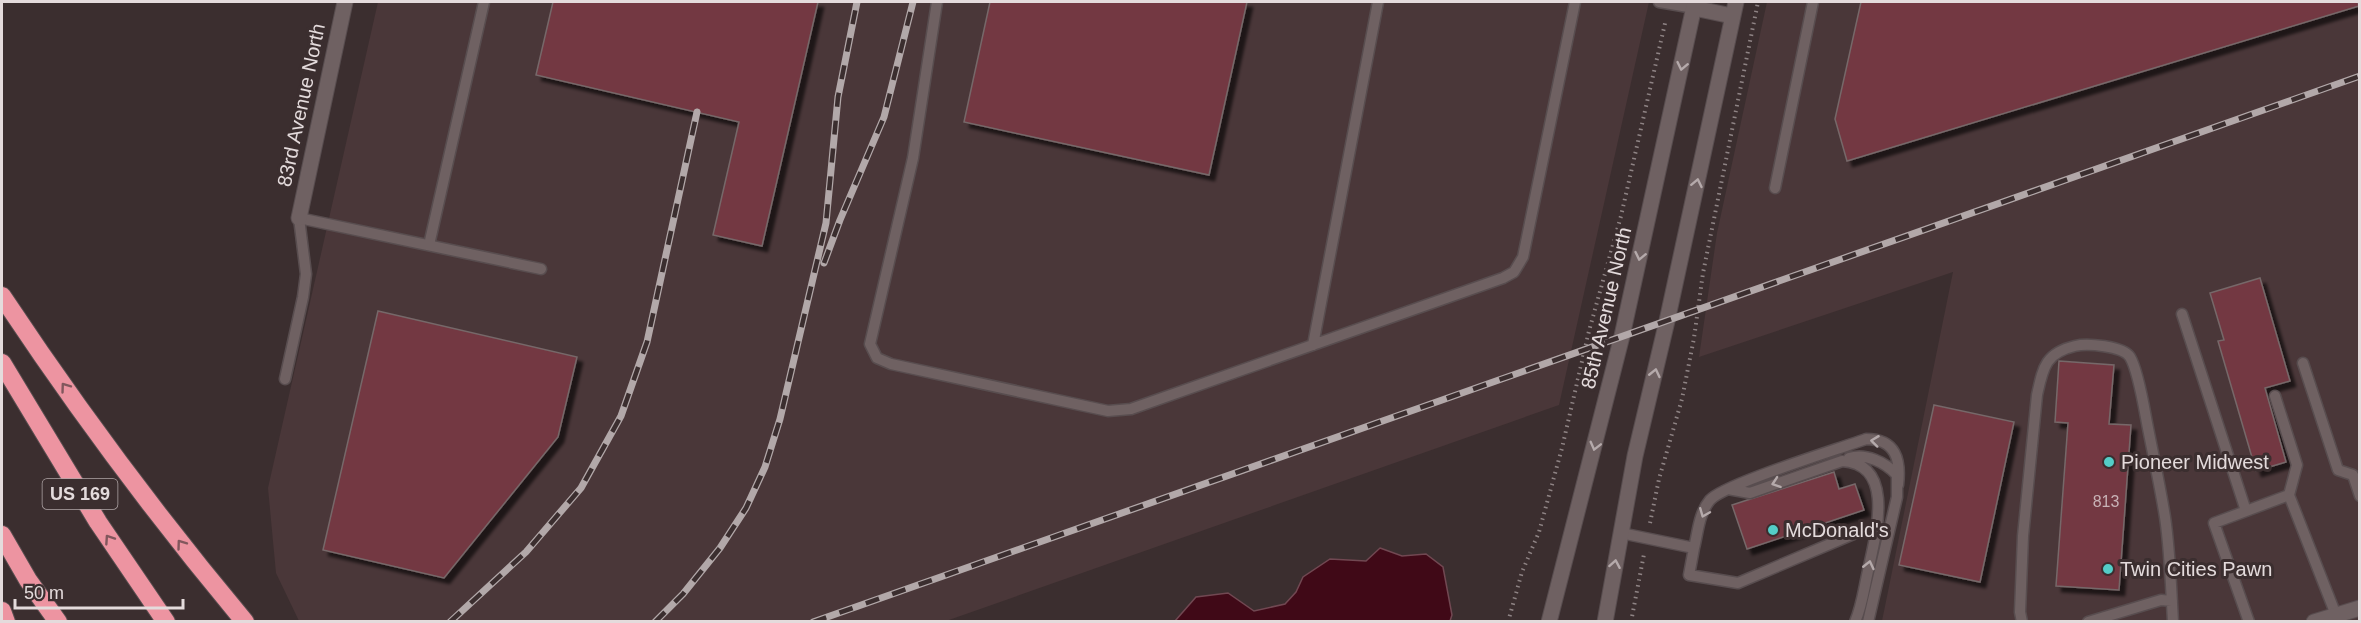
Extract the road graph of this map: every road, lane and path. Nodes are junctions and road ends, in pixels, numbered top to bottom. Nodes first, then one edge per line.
1 (345, 2) edge
2 (484, 2) edge
3 (937, 2) edge
4 (1378, 2) edge
5 (1575, 2) edge
6 (1758, 2) edge
7 (1814, 2) edge
8 (1664, 3) edge
9 (1695, 5) edge
10 (1734, 9) edge
11 (1775, 188) dead end
12 (298, 218) junction
13 (429, 245) junction
14 (541, 269) dead end
15 (2, 296) edge
16 (2182, 314) dead end
17 (1313, 345) junction
18 (2, 363) edge
19 (2303, 363) dead end
20 (285, 379) dead end
21 (2275, 396) dead end
22 (1842, 460) junction
23 (1898, 485) junction
24 (1728, 489) junction
25 (2289, 495) junction
26 (2360, 496) edge
27 (2247, 511) junction
28 (1620, 533) junction
29 (1856, 533) dead end
30 (2, 535) edge
31 (1647, 538) junction
32 (1694, 548) junction
33 (2172, 602) junction
34 (2360, 608) edge
35 (2, 611) edge
36 (2336, 615) junction
37 (6, 621) edge
38 (58, 621) edge
39 (166, 621) edge
40 (245, 621) edge
41 (1508, 621) edge
42 (1548, 621) edge
43 (1605, 621) edge
44 (1631, 621) edge
45 (1855, 621) edge
46 (1868, 621) edge
47 (2022, 621) edge
48 (2088, 621) edge
49 (2173, 621) edge
50 (2248, 621) edge
51 (2314, 621) edge

1 - 12 main road, 83rd Avenue North
2 - 13 lane
3 - 17 lane
4 - 17 lane
5 - 17 lane
6 - 31 path
7 - 11 lane
8 - 9 lane
8 - 41 path
9 - 10 main road
9 -> 42 main road, 85th Avenue North
28 -> 10 main road
12 - 13 lane
12 - 20 lane
13 - 14 lane
40 -> 15 highway
16 - 27 lane
39 -> 18 highway, US 169
19 - 26 lane
21 - 25 lane
22 - 23 lane
22 -> 24 lane
45 -> 22 lane
23 -> 24 lane
23 - 46 lane
24 -> 32 lane
25 - 27 lane
25 - 36 lane
27 - 50 lane
28 - 31 lane
43 -> 28 main road
29 - 32 lane
30 - 38 highway
31 - 32 lane
31 - 44 path
33 - 47 lane
33 - 48 lane
33 - 49 lane
34 - 36 main road
35 - 37 highway
36 - 51 main road

